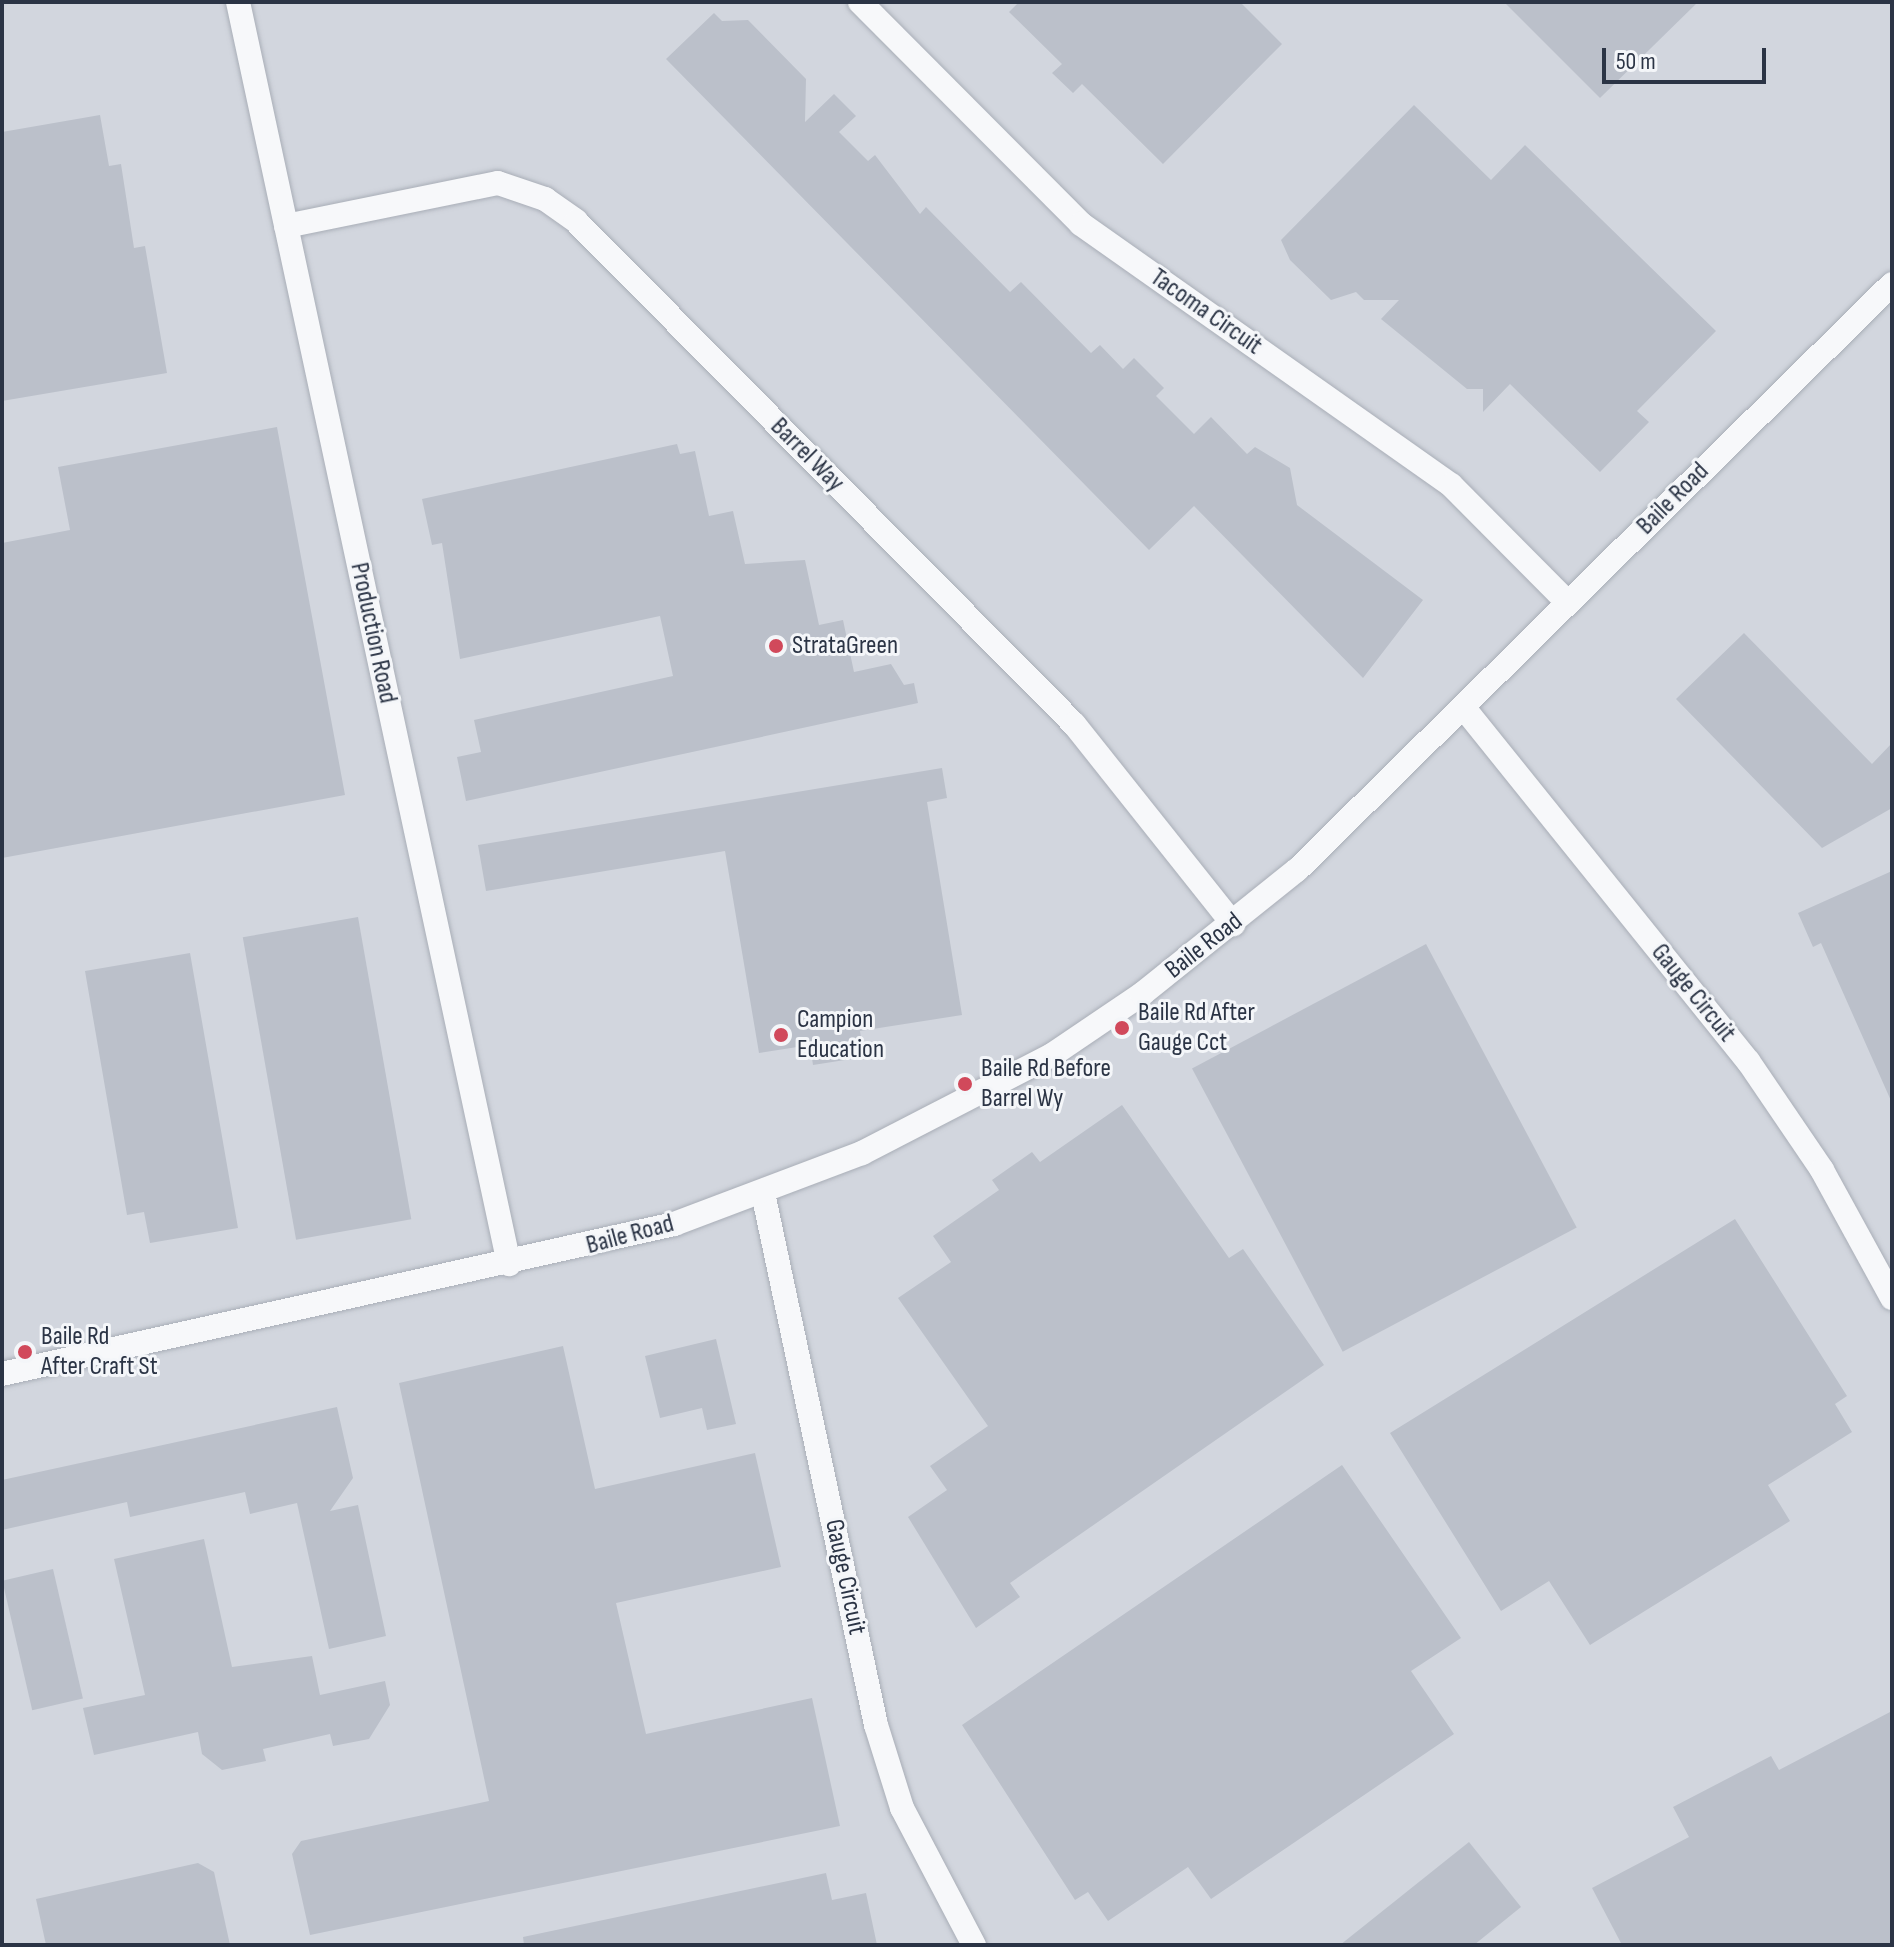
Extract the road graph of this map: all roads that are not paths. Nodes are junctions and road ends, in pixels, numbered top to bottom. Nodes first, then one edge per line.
1 (238, 2) edge
2 (860, 2) edge
3 (286, 226) junction
4 (1892, 284) edge
5 (1568, 603) junction
6 (1464, 708) junction
7 (1233, 924) junction
8 (763, 1193) junction
9 (509, 1264) junction
10 (1892, 1298) edge
11 (2, 1374) edge
12 (973, 1944) edge

1 - 3 street, Production Road
2 - 5 street, Tacoma Circuit
3 - 7 street, Barrel Way
3 - 9 street, Production Road
4 - 5 street, Baile Road
5 - 6 street, Baile Road
6 - 7 street, Baile Road
6 - 10 street, Gauge Circuit
7 - 8 street, Baile Road
8 - 9 street, Baile Road
8 - 12 street, Gauge Circuit
9 - 11 street, Baile Road

